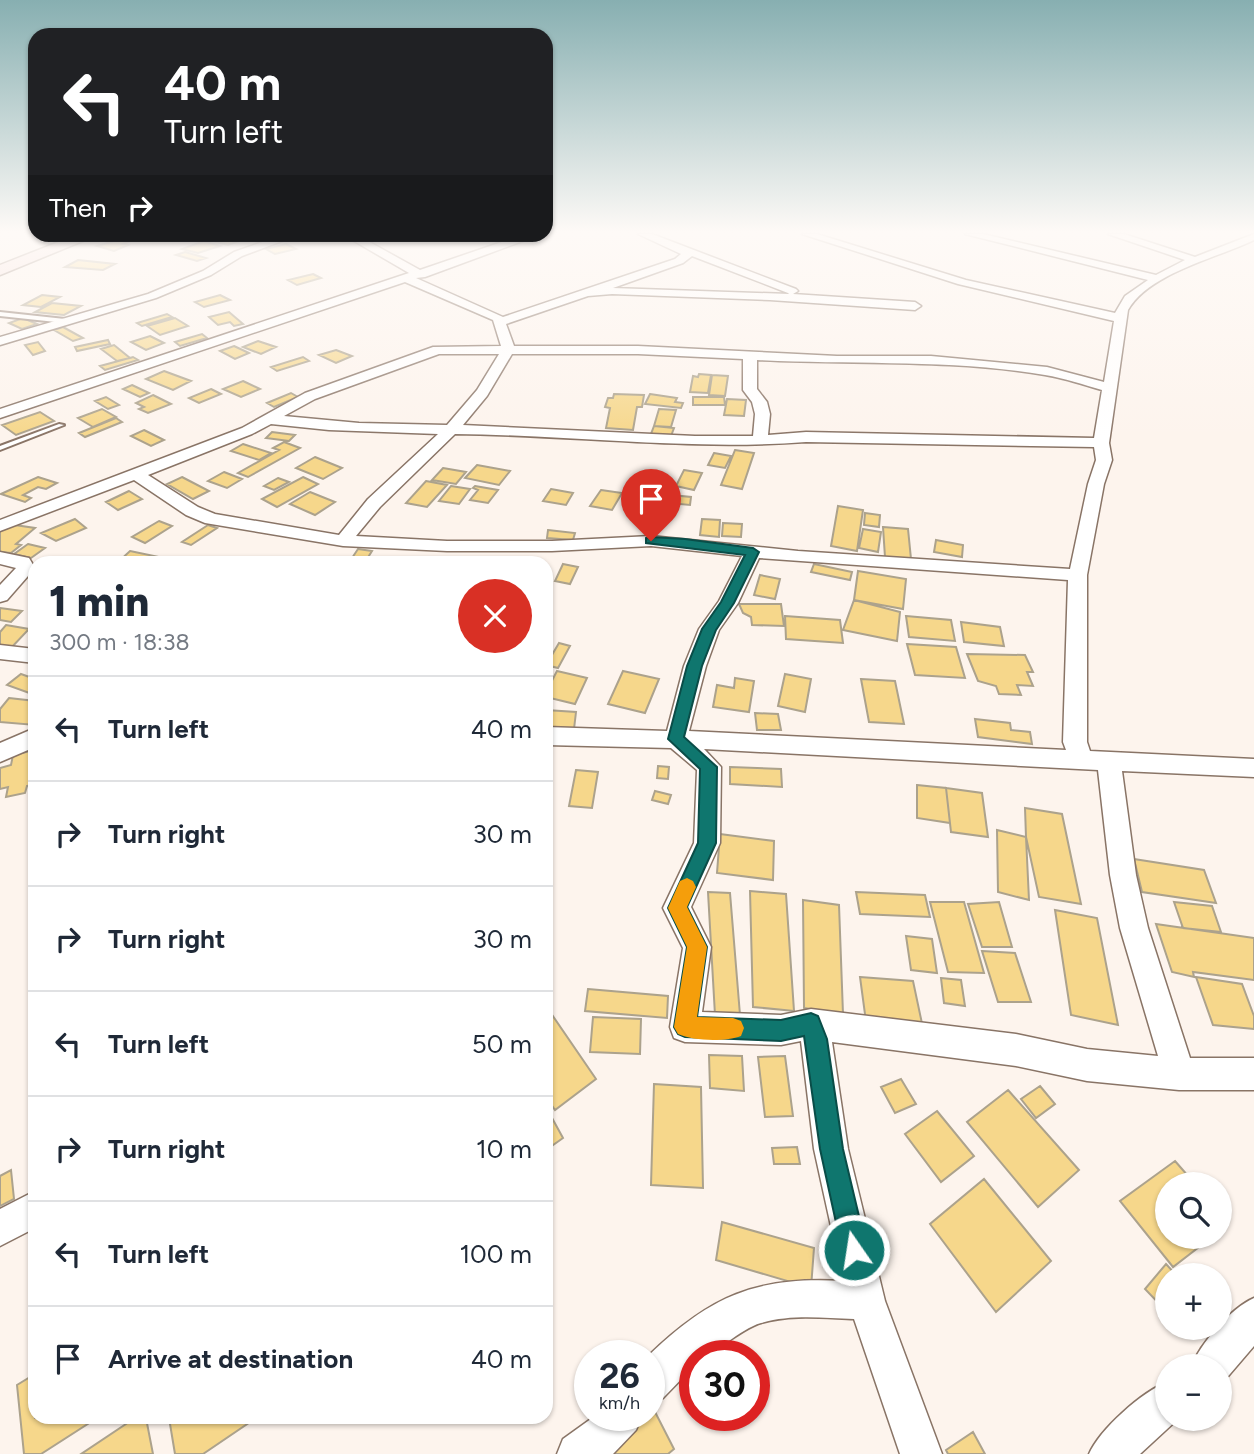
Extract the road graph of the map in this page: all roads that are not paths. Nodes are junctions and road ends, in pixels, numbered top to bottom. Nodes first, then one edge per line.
1 (127, 302) edge
2 (335, 302) edge
3 (466, 302) edge
4 (559, 302) edge
5 (861, 302) edge
6 (1038, 302) edge
7 (1127, 302) edge
8 (915, 306) dead end
9 (0, 314) edge
10 (1120, 318) junction
11 (65, 321) junction
12 (501, 322) junction
13 (0, 341) edge
14 (508, 349) junction
15 (750, 355) junction
16 (1110, 388) junction
17 (0, 414) edge
18 (270, 419) junction
19 (61, 425) dead end
20 (450, 429) junction
21 (760, 442) junction
22 (1101, 443) junction
23 (0, 447) edge
24 (137, 475) junction
25 (0, 526) edge
26 (343, 541) junction
27 (753, 552) junction
28 (0, 558) edge
29 (1078, 575) junction
30 (0, 596) edge
31 (0, 652) edge
32 (28, 655) edge
33 (553, 736) edge
34 (676, 739) junction
35 (28, 740) edge
36 (0, 753) edge
37 (1096, 762) junction
38 (1254, 768) edge
39 (811, 1024) junction
40 (1179, 1074) junction
41 (1254, 1074) edge
42 (28, 1213) edge
43 (0, 1228) edge
44 (866, 1301) junction
45 (1254, 1317) edge
46 (1221, 1354) edge
47 (665, 1368) edge
48 (1155, 1413) edge
49 (609, 1431) edge
50 (578, 1454) edge
51 (921, 1454) edge
52 (1110, 1454) edge

1 - 11 street
2 - 17 street
3 - 12 street
4 - 12 street
5 - 8 street
6 - 10 street
7 - 10 street
9 - 11 lane
10 - 16 street
11 - 13 street
12 - 14 street
14 - 15 street
14 - 18 street
14 - 20 street
15 - 16 street
15 - 21 street
16 - 22 street
18 - 20 street
18 - 24 street
19 - 23 lane
20 - 21 street
20 - 26 street
21 - 22 street
22 - 29 street
24 - 25 street
24 - 26 street
26 - 27 street
27 - 29 street
27 - 34 street
28 - 30 street
29 - 37 street
31 - 32 street
33 - 34 street
34 - 37 street
34 - 39 street
35 - 36 street
37 - 38 street
37 - 40 street
39 - 40 street
39 - 44 street
40 - 41 street
42 - 43 street
44 - 47 street
44 - 51 street
45 - 46 street
48 - 52 street
49 - 50 street

